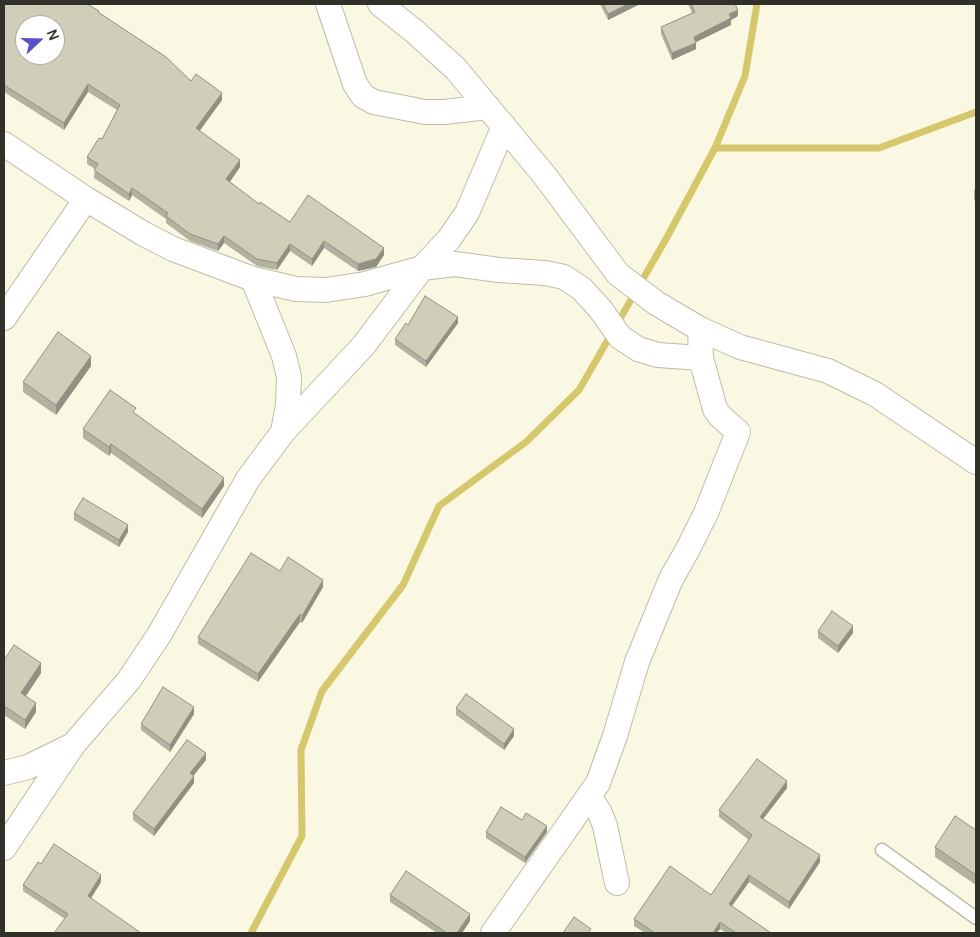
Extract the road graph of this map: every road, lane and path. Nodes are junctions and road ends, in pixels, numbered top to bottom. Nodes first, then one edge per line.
1 (328, 4) edge
2 (380, 4) edge
3 (488, 107) junction
4 (504, 126) junction
5 (4, 144) edge
6 (86, 199) junction
7 (422, 268) junction
8 (253, 279) junction
9 (4, 318) edge
10 (700, 330) junction
11 (701, 358) junction
12 (283, 432) junction
13 (976, 462) edge
14 (73, 745) junction
15 (4, 773) edge
16 (590, 796) junction
17 (4, 848) edge
18 (882, 850) dead end
19 (617, 884) dead end
20 (976, 918) edge
21 (493, 933) edge

1 - 3 street
2 - 3 street
3 - 4 street
4 - 7 street
4 - 10 street
5 - 6 street
6 - 8 street
6 - 9 street
7 - 8 street
7 - 11 street
7 - 12 street
8 - 12 street
10 - 11 street
10 - 13 street
11 - 16 street
12 - 14 street
14 - 15 street
14 - 17 street
16 - 19 street
16 - 21 street
18 - 20 lane

